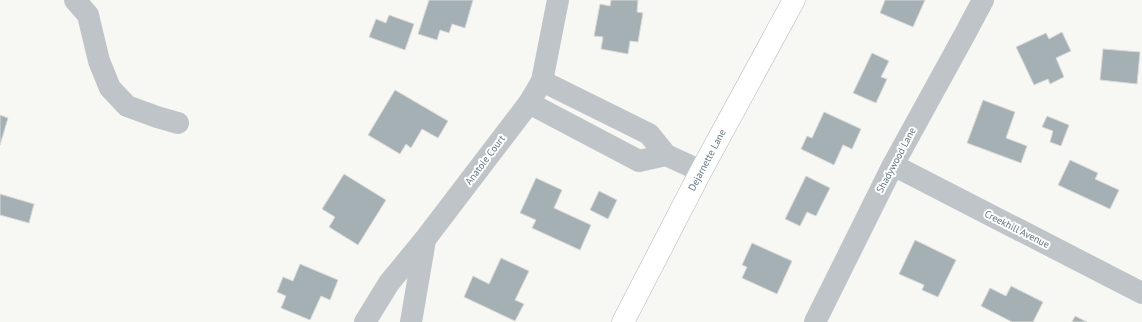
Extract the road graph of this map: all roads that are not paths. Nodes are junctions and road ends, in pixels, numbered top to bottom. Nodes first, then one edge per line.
1 (75, 0) edge
2 (558, 0) edge
3 (794, 0) edge
4 (983, 0) edge
5 (542, 81) junction
6 (529, 103) junction
7 (178, 123) dead end
8 (666, 155) junction
9 (892, 165) junction
10 (701, 171) junction
11 (426, 238) junction
12 (1142, 292) edge
13 (365, 322) edge
14 (411, 322) edge
15 (623, 322) edge
16 (815, 322) edge

1 - 7 street
2 - 5 street, Anatole Court
3 - 10 main road, Dejarnette Lane
4 - 9 street, Shadywood Lane
5 - 6 street, Anatole Court
5 - 8 street
6 - 8 street
6 - 11 street, Anatole Court
8 - 10 street
9 - 12 street, Creekhill Avenue
9 - 16 street, Shadywood Lane
10 - 15 main road, Dejarnette Lane
11 - 13 street, Anatole Court
11 - 14 street, Anatole Court

